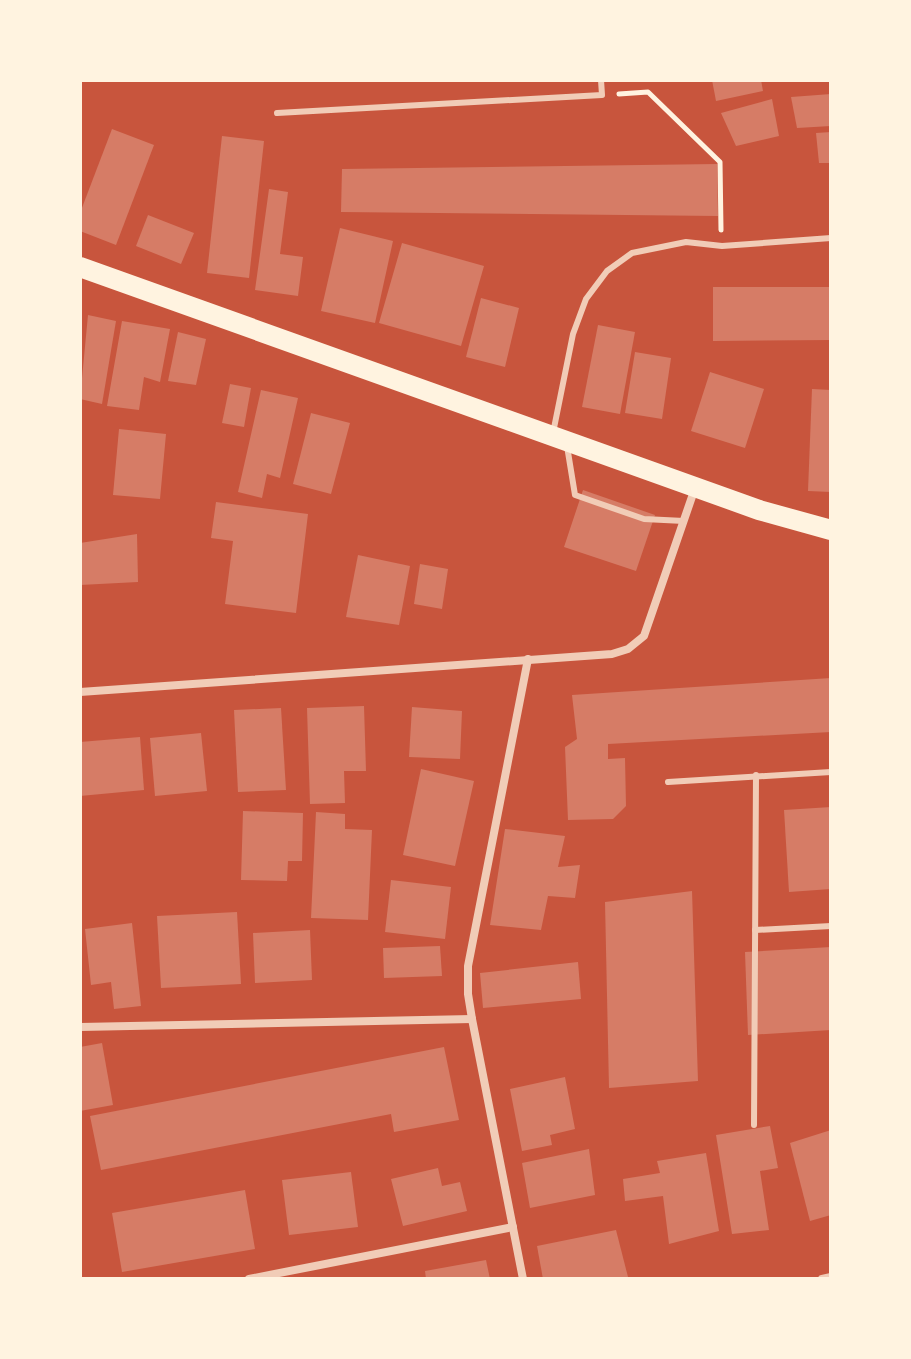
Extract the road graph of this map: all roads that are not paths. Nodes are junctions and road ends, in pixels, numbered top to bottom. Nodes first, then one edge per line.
1 (601, 80) edge
2 (277, 113) dead end
3 (831, 238) edge
4 (80, 267) edge
5 (560, 440) junction
6 (696, 488) junction
7 (684, 521) junction
8 (830, 531) edge
9 (528, 659) junction
10 (80, 692) edge
11 (831, 772) edge
12 (756, 775) junction
13 (668, 782) dead end
14 (831, 926) edge
15 (755, 930) junction
16 (472, 1019) junction
17 (80, 1027) edge
18 (754, 1125) dead end
19 (513, 1227) junction
20 (831, 1277) edge
21 (249, 1279) edge
22 (523, 1279) edge
23 (822, 1279) edge

1 - 2 lane
3 - 5 lane
4 - 5 main road
5 - 6 main road
5 - 7 lane
6 - 7 street
6 - 8 main road
7 - 9 street
9 - 10 street
9 - 16 street
11 - 12 lane
12 - 13 lane
12 - 15 lane
14 - 15 lane
15 - 18 lane
16 - 17 street
16 - 19 street
19 - 21 street
19 - 22 street
20 - 23 street

